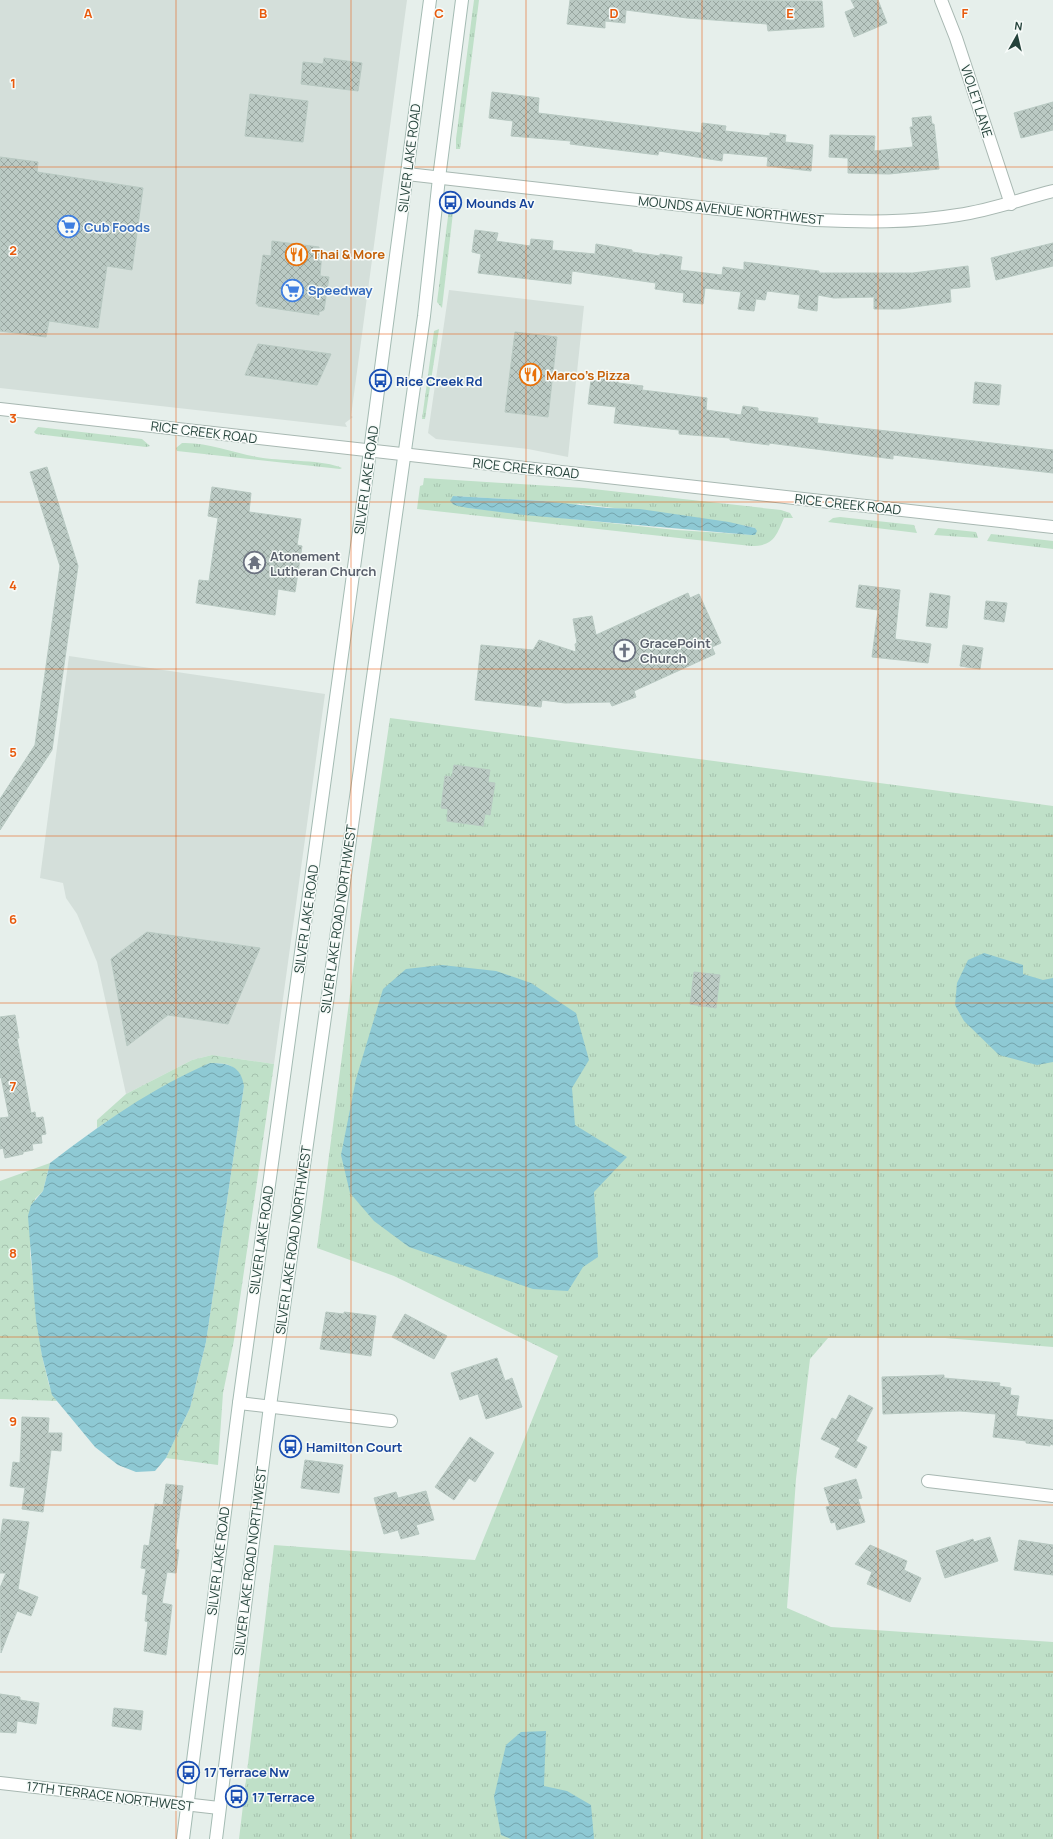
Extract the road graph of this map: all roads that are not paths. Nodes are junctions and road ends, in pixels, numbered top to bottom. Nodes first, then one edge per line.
1 (430, 0) edge
2 (462, 0) edge
3 (941, 0) edge
4 (407, 174) junction
5 (439, 178) junction
6 (1053, 191) edge
7 (1012, 204) junction
8 (0, 409) edge
9 (370, 451) junction
10 (405, 455) junction
11 (1053, 526) edge
12 (239, 1403) junction
13 (270, 1406) junction
14 (391, 1421) dead end
15 (928, 1481) dead end
16 (1053, 1496) edge
17 (0, 1783) edge
18 (187, 1805) junction
19 (219, 1808) junction
20 (183, 1839) edge
21 (216, 1839) edge

1 - 4 main road, SILVER LAKE ROAD
2 - 5 main road, SILVER LAKE ROAD NORTHWEST
3 - 7 main road, VIOLET LANE
4 - 5 main road, MOUNDS AVENUE NORTHWEST
4 - 9 main road, SILVER LAKE ROAD
5 - 7 main road, MOUNDS AVENUE NORTHWEST
5 - 10 main road, SILVER LAKE ROAD NORTHWEST
6 - 7 main road, MOUNDS AVENUE NORTHWEST
8 - 9 main road, RICE CREEK ROAD
9 - 10 main road, RICE CREEK ROAD
9 - 12 main road, SILVER LAKE ROAD
10 - 11 main road, RICE CREEK ROAD
10 - 13 main road, SILVER LAKE ROAD NORTHWEST
12 - 13 main road
12 - 18 main road, SILVER LAKE ROAD
13 - 14 main road
13 - 19 main road, SILVER LAKE ROAD NORTHWEST
15 - 16 main road
17 - 18 main road, 17TH TERRACE NORTHWEST
18 - 19 main road, 17TH TERRACE NORTHWEST
18 - 20 main road, SILVER LAKE ROAD
19 - 21 main road, SILVER LAKE ROAD NORTHWEST

